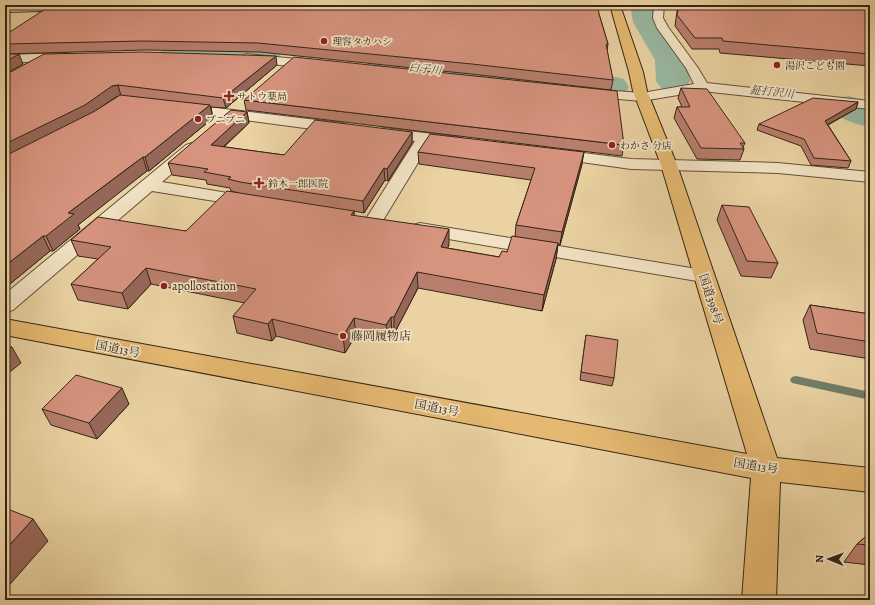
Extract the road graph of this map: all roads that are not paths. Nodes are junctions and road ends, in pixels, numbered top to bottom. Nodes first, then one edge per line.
1 (615, 5) edge
2 (659, 5) edge
3 (91, 7) edge
4 (5, 9) edge
5 (76, 57) edge
6 (230, 57) edge
7 (46, 58) junction
8 (5, 60) edge
9 (291, 62) junction
10 (330, 66) edge
11 (25, 70) edge
12 (279, 72) edge
13 (702, 87) junction
14 (574, 91) edge
15 (642, 97) junction
16 (870, 104) edge
17 (168, 107) edge
18 (237, 109) junction
19 (425, 138) junction
20 (471, 144) edge
21 (540, 153) edge
22 (669, 165) junction
23 (870, 177) edge
24 (148, 185) junction
25 (272, 205) edge
26 (703, 276) junction
27 (5, 305) edge
28 (5, 327) edge
29 (766, 469) junction
30 (870, 480) edge
31 (760, 600) edge

1 - 15 highway, 国道398号
2 - 13 street
3 - 4 street
5 - 7 street
6 - 9 street
7 - 8 street
7 - 11 street
9 - 10 street
9 - 12 street
13 - 15 street
13 - 16 street
14 - 15 street
15 - 22 highway, 国道398号
17 - 18 street
18 - 19 street
18 - 24 street
19 - 20 street
19 - 26 street
21 - 22 street
22 - 23 street
22 - 26 highway, 国道398号
24 - 25 street
24 - 27 street
26 - 29 highway, 国道398号
28 - 29 highway, 国道13号
29 - 30 highway, 国道13号
29 - 31 highway, 国道398号

